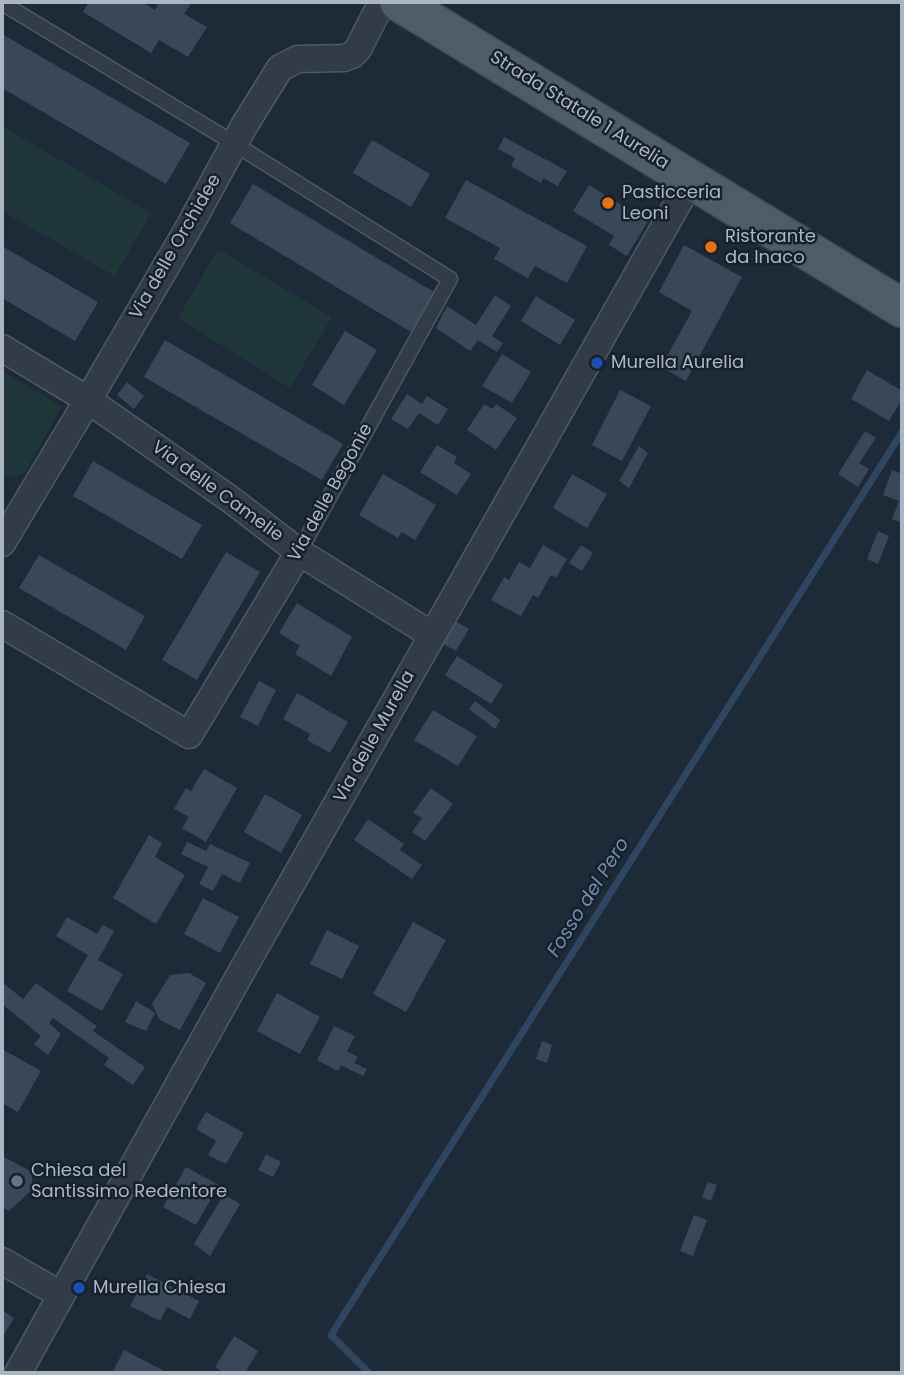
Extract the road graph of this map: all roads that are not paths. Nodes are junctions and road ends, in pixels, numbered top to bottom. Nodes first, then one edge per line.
1 (382, 2) edge
2 (399, 2) edge
3 (2, 3) edge
4 (233, 145) junction
5 (691, 180) junction
6 (902, 308) edge
7 (2, 348) edge
8 (88, 400) junction
9 (2, 543) edge
10 (299, 552) junction
11 (2, 624) edge
12 (432, 635) junction
13 (2, 1261) edge
14 (61, 1295) junction
15 (18, 1373) edge

1 - 4 street, Via delle Orchidee
2 - 5 main road, Strada Statale 1 Aurelia
3 - 4 lane
4 - 8 street, Via delle Orchidee
4 - 10 lane, Via delle Begonie
5 - 6 main road, Strada Statale 1 Aurelia
5 - 12 street, Via delle Murella
7 - 8 street, Via delle Camelie
8 - 9 street, Via delle Orchidee
8 - 10 street, Via delle Camelie
10 - 11 street, Via delle Begonie
10 - 12 street, Via delle Camelie
12 - 14 street, Via delle Murella
13 - 14 street
14 - 15 street, Via delle Murella

